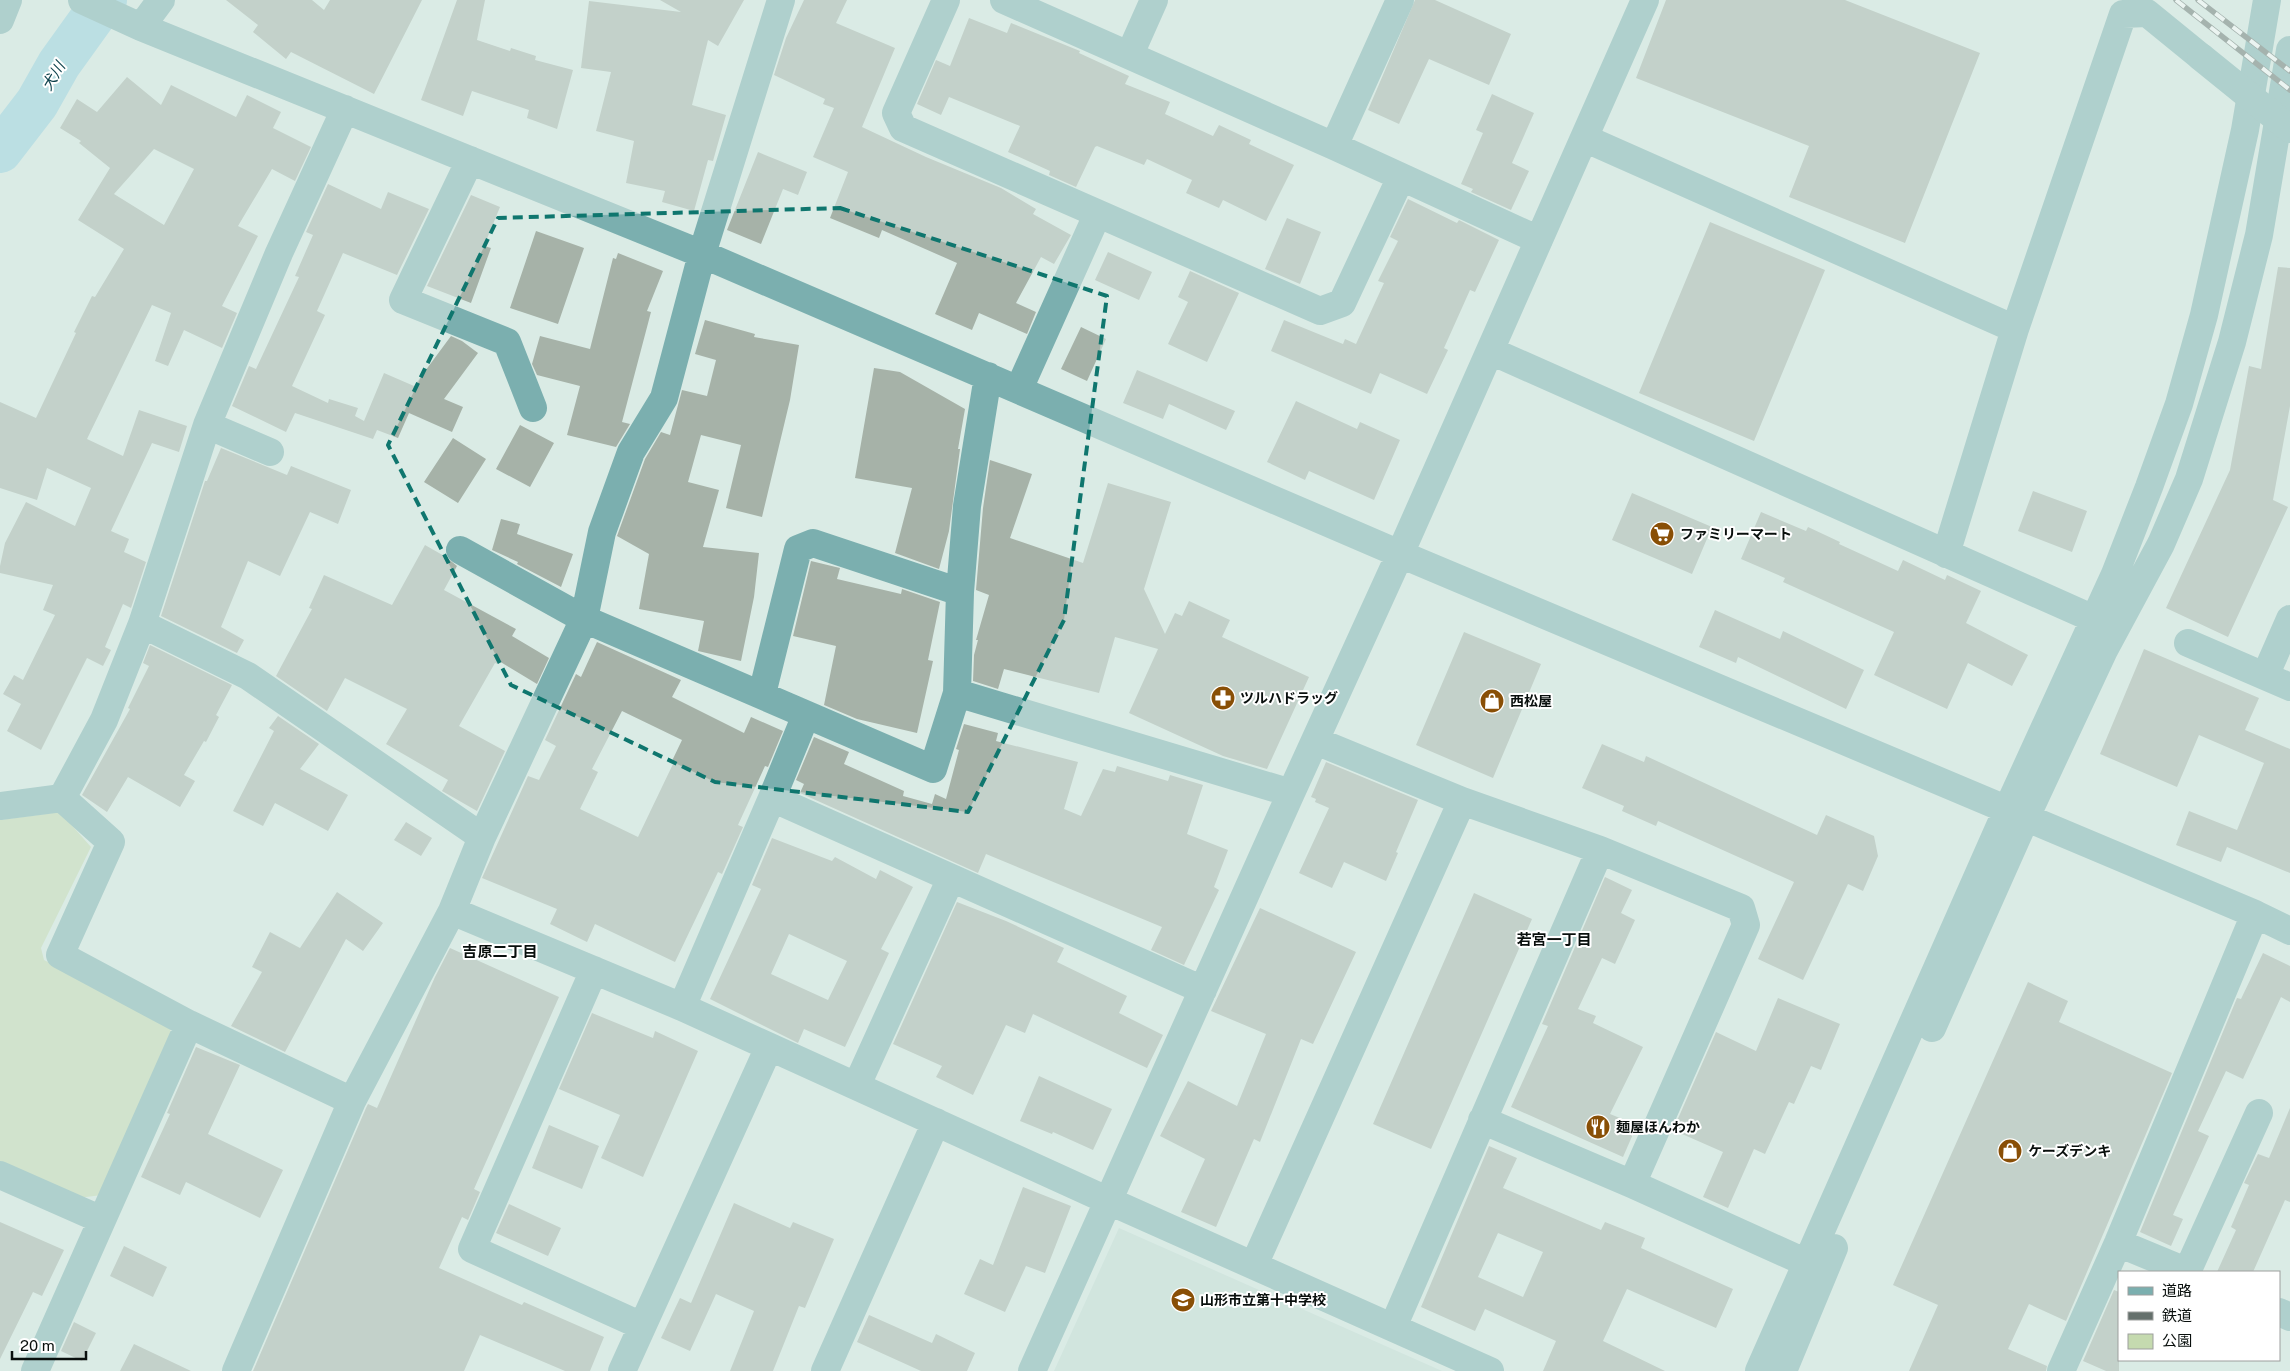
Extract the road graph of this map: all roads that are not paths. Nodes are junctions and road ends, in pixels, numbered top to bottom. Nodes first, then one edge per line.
1 (8, 0) edge
2 (82, 0) edge
3 (161, 0) edge
4 (780, 0) edge
5 (946, 0) edge
6 (1004, 0) edge
7 (1154, 0) edge
8 (1400, 0) edge
9 (1645, 0) edge
10 (2268, 0) edge
11 (0, 20) edge
12 (134, 24) junction
13 (2290, 50) edge
14 (1130, 54) junction
15 (345, 109) junction
16 (2290, 129) edge
17 (1584, 138) junction
18 (1334, 146) junction
19 (470, 160) junction
20 (1401, 177) junction
21 (1097, 215) junction
22 (1539, 240) junction
23 (702, 254) junction
24 (2015, 329) junction
25 (1491, 351) junction
26 (988, 376) junction
27 (1019, 389) junction
28 (533, 408) dead end
29 (207, 424) junction
30 (270, 452) dead end
31 (460, 550) dead end
32 (1400, 554) junction
33 (1946, 554) junction
34 (960, 592) junction
35 (584, 619) junction
36 (2094, 619) junction
37 (2290, 619) edge
38 (142, 624) junction
39 (2188, 643) dead end
40 (2265, 676) junction
41 (2290, 687) edge
42 (957, 692) junction
43 (762, 694) junction
44 (806, 715) junction
45 (1316, 741) junction
46 (1291, 793) junction
47 (62, 798) junction
48 (772, 798) junction
49 (1462, 801) junction
50 (0, 806) edge
51 (2016, 814) junction
52 (482, 837) junction
53 (1600, 850) junction
54 (951, 878) junction
55 (452, 911) junction
56 (2255, 914) junction
57 (2290, 931) edge
58 (594, 970) junction
59 (1202, 990) junction
60 (682, 1006) junction
61 (189, 1024) junction
62 (769, 1047) junction
63 (857, 1085) junction
64 (352, 1101) junction
65 (2259, 1113) dead end
66 (1482, 1120) junction
67 (936, 1122) junction
68 (0, 1175) edge
69 (1632, 1184) junction
70 (1109, 1201) junction
71 (102, 1220) junction
72 (2118, 1243) junction
73 (1807, 1263) junction
74 (1254, 1265) junction
75 (2186, 1271) edge
76 (2188, 1271) edge
77 (642, 1326) junction
78 (1393, 1327) junction
79 (35, 1371) edge
80 (236, 1371) edge
81 (622, 1371) edge
82 (825, 1371) edge
83 (1032, 1371) edge
84 (1490, 1371) edge
85 (1759, 1371) edge
86 (1783, 1371) edge
87 (2061, 1371) edge

1 - 11 street
2 - 12 street
3 - 12 street
4 - 23 street
5 - 21 street
6 - 14 street
7 - 14 street
8 - 18 street
9 - 17 street
10 - 36 street
12 - 15 street
13 - 51 street
14 - 18 street
15 - 19 street
15 - 29 street
16 - 24 street, bridge
17 - 22 street
17 - 24 street
18 - 20 street
19 - 23 street
19 - 28 street
20 - 21 street
20 - 22 street
21 - 27 street
22 - 25 street
23 - 26 street
23 - 35 street
24 - 33 street
25 - 32 street
25 - 33 street
26 - 27 street
26 - 34 street
27 - 32 street
29 - 30 street
29 - 38 street
31 - 35 street
32 - 45 street
32 - 51 street
33 - 36 street
34 - 42 street
34 - 43 street
35 - 43 street
35 - 52 street
36 - 51 street
37 - 40 street
38 - 47 street
38 - 52 street
39 - 40 street
40 - 41 street
42 - 44 street
42 - 46 street
43 - 44 street
44 - 48 street
45 - 46 street
45 - 49 street
46 - 59 street
47 - 50 street
47 - 61 street
48 - 54 street
48 - 60 street
49 - 53 street
49 - 74 street
51 - 56 street
51 - 73 street
51 - 86 street
52 - 55 street
53 - 66 street
53 - 69 street
54 - 59 street
54 - 63 street
55 - 58 street
55 - 64 street
56 - 57 street
56 - 72 street
58 - 60 street
58 - 77 street
59 - 70 street
60 - 62 street
61 - 64 street
61 - 71 street
62 - 63 street
62 - 77 street
63 - 67 street
64 - 80 street
65 - 76 street
66 - 69 street
66 - 78 street
67 - 70 street
67 - 82 street
68 - 71 street
69 - 73 street
70 - 74 street
70 - 83 street
71 - 79 street
72 - 75 street
72 - 87 street
73 - 85 street
74 - 78 street
77 - 81 street
78 - 84 street

